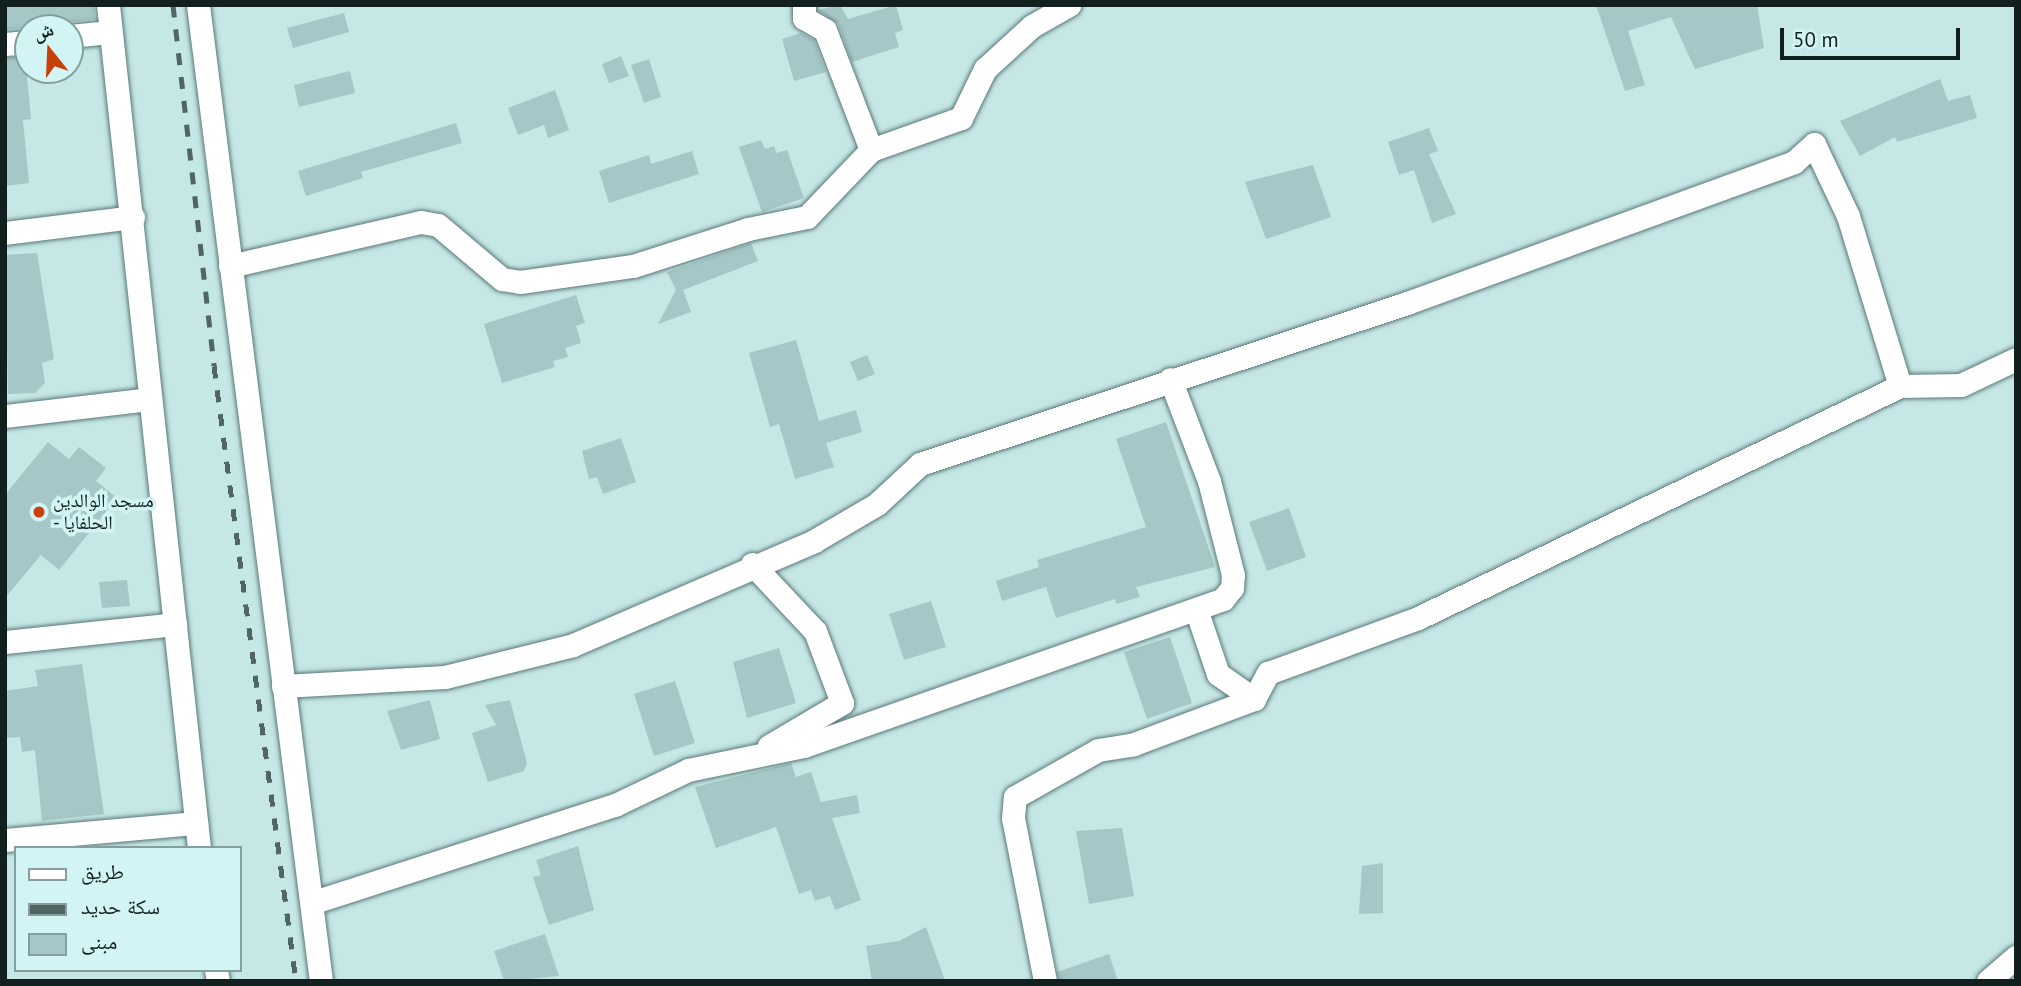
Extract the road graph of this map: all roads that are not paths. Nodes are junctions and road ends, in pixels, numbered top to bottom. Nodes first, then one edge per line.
1 (108, 5) edge
2 (198, 5) edge
3 (804, 5) edge
4 (1069, 5) edge
5 (110, 32) junction
6 (84, 35) edge
7 (871, 150) junction
8 (133, 217) junction
9 (5, 233) edge
10 (230, 266) junction
11 (2016, 359) edge
12 (1170, 379) junction
13 (1900, 386) junction
14 (150, 399) junction
15 (5, 416) edge
16 (752, 564) junction
17 (1197, 612) junction
18 (175, 624) junction
19 (5, 642) edge
20 (283, 686) junction
21 (1254, 699) junction
22 (748, 758) junction
23 (196, 823) junction
24 (5, 840) edge
25 (199, 846) edge
26 (314, 902) junction
27 (2016, 957) edge
28 (2016, 978) edge
29 (321, 981) edge
30 (1045, 981) edge
31 (1988, 981) edge
32 (2007, 981) edge

1 - 5 street
2 - 10 street
3 - 7 street
4 - 7 street
5 - 6 street
5 - 8 street
7 - 10 street
8 - 9 street
8 - 14 street
10 - 20 street
11 - 13 street
12 - 13 street
12 - 16 street
12 - 17 street
13 - 21 street
14 - 15 street
14 - 18 street
16 - 20 street
16 - 22 street
17 - 21 street
17 - 22 street
18 - 19 street
18 - 23 street
20 - 26 street
21 - 30 street
22 - 26 street
23 - 24 street
23 - 25 street
26 - 29 street
27 - 31 street
28 - 32 street

